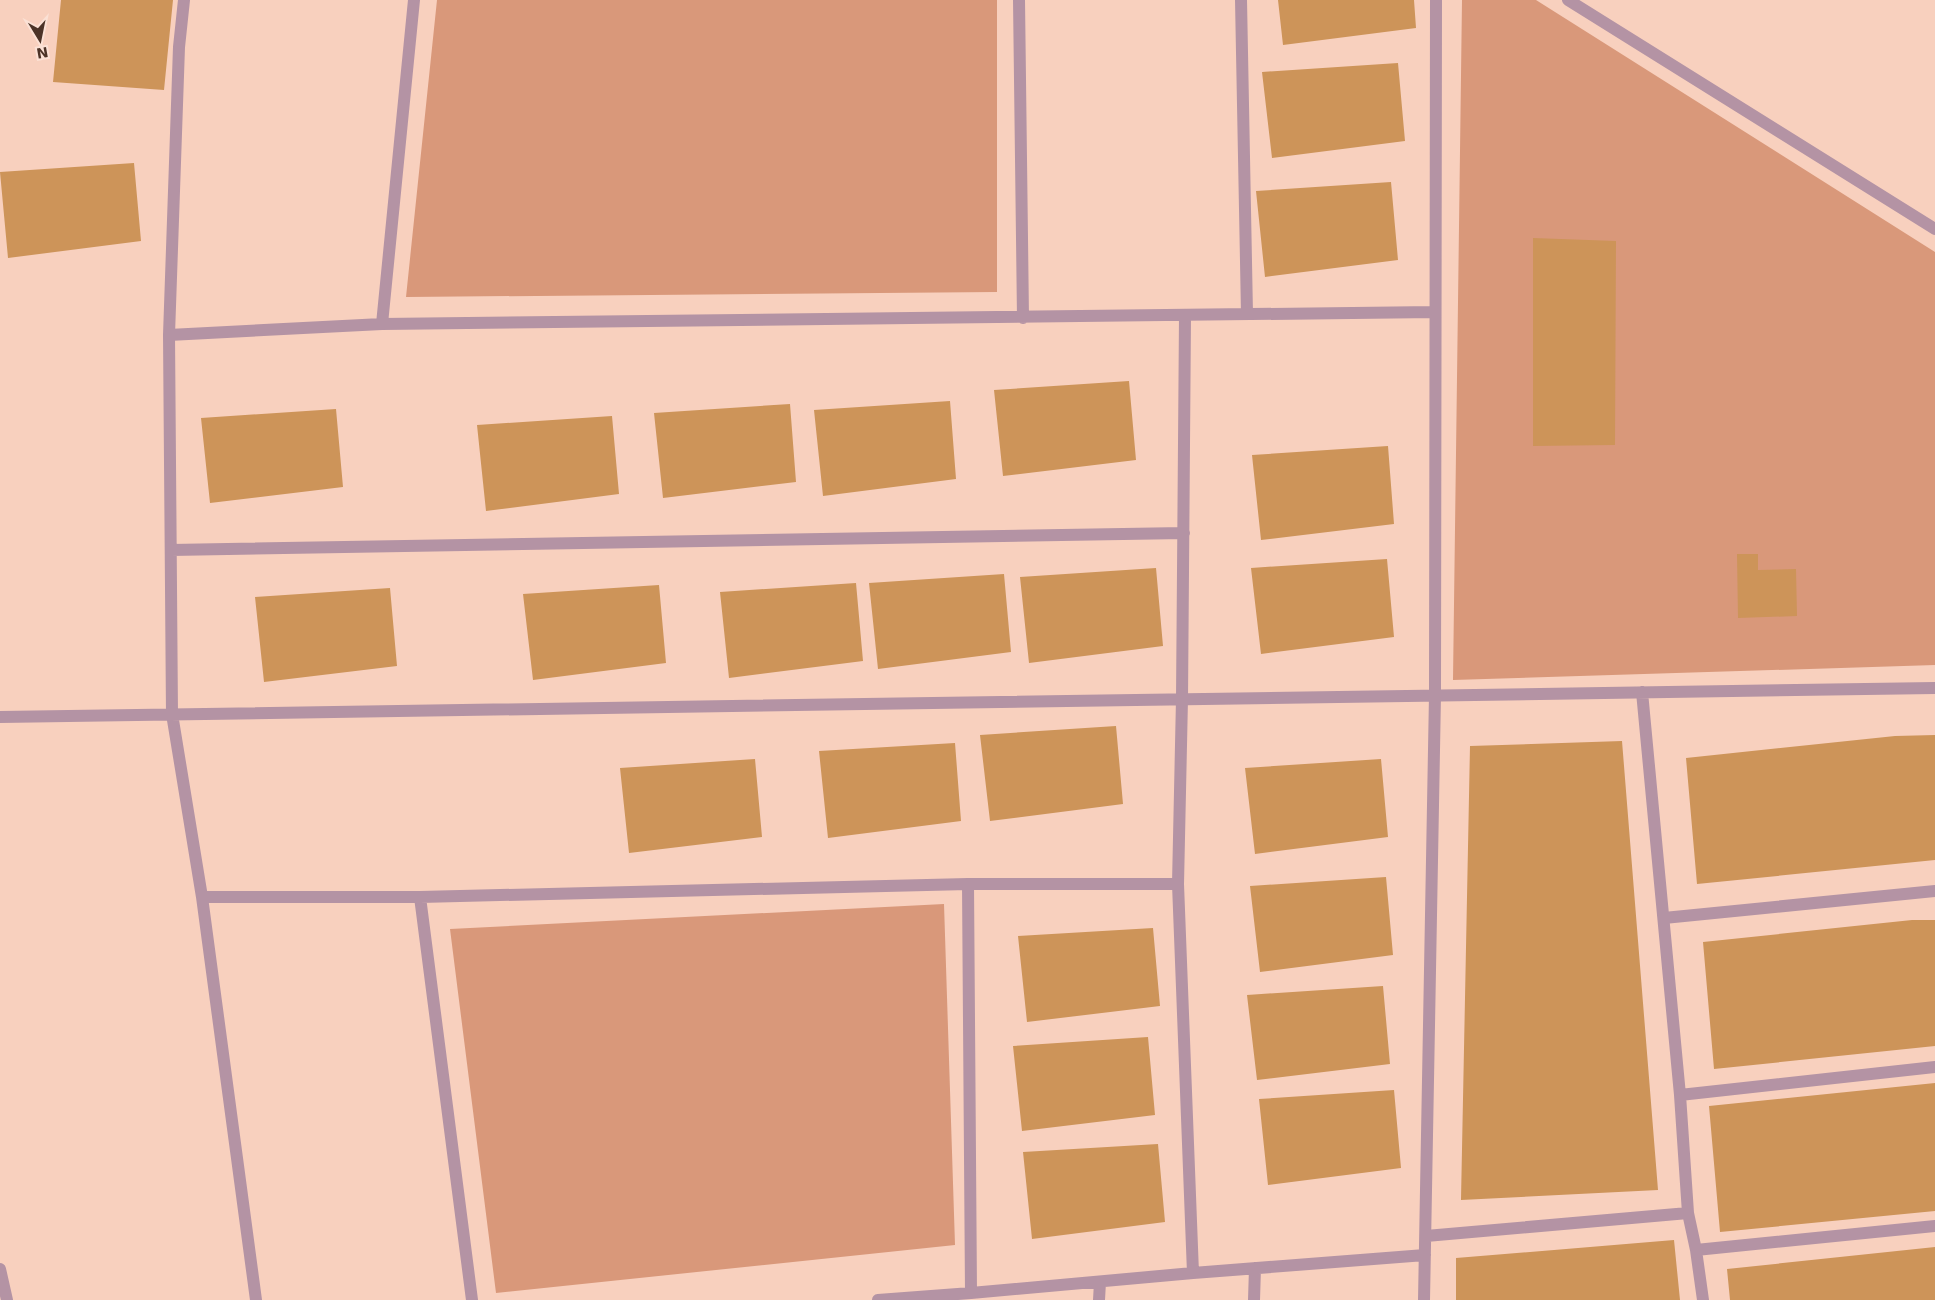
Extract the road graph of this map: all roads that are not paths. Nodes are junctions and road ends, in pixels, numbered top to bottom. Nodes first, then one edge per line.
1 (184, 0) edge
2 (414, 0) edge
3 (1019, 0) edge
4 (1241, 0) edge
5 (1436, 0) edge
6 (1568, 0) edge
7 (1935, 229) edge
8 (1435, 312) junction
9 (1247, 314) junction
10 (1186, 316) junction
11 (1023, 318) junction
12 (382, 324) junction
13 (169, 335) junction
14 (1184, 533) junction
15 (171, 550) junction
16 (1935, 688) edge
17 (1642, 692) junction
18 (1434, 695) junction
19 (1182, 699) junction
20 (172, 714) junction
21 (0, 717) edge
22 (968, 884) junction
23 (1178, 884) junction
24 (1935, 891) edge
25 (202, 897) junction
26 (420, 897) junction
27 (1664, 918) junction
28 (1935, 1067) edge
29 (1680, 1095) junction
30 (1688, 1213) junction
31 (1935, 1226) edge
32 (1426, 1236) junction
33 (1696, 1250) junction
34 (1425, 1255) junction
35 (1255, 1268) junction
36 (0, 1269) edge
37 (1193, 1273) junction
38 (1100, 1282) junction
39 (971, 1293) junction
40 (942, 1298) edge
41 (7, 1300) edge
42 (256, 1300) edge
43 (472, 1300) edge
44 (878, 1300) edge
45 (1099, 1300) edge
46 (1254, 1300) edge
47 (1424, 1300) edge
48 (1703, 1300) edge

1 - 13 street
2 - 12 street
3 - 11 street
4 - 9 street
5 - 8 street
6 - 7 street
8 - 9 street
8 - 18 street
9 - 10 street
10 - 11 street
10 - 14 street
11 - 12 street
12 - 13 street
13 - 15 street
14 - 15 street
14 - 19 street
15 - 20 street
16 - 17 street
17 - 18 street
17 - 27 street
18 - 19 street
18 - 32 street
19 - 20 street
19 - 23 street
20 - 21 street
20 - 25 street
22 - 23 street
22 - 26 street
22 - 39 street
23 - 37 street
24 - 27 street
25 - 26 street
25 - 42 street
26 - 43 street
27 - 29 street
28 - 29 street
29 - 30 street
30 - 32 street
30 - 33 street
31 - 33 street
32 - 34 street
33 - 48 street
34 - 35 street
34 - 47 street
35 - 37 street
35 - 46 street
36 - 41 street
37 - 38 street
38 - 39 street
38 - 45 street
39 - 40 street
40 - 44 street

